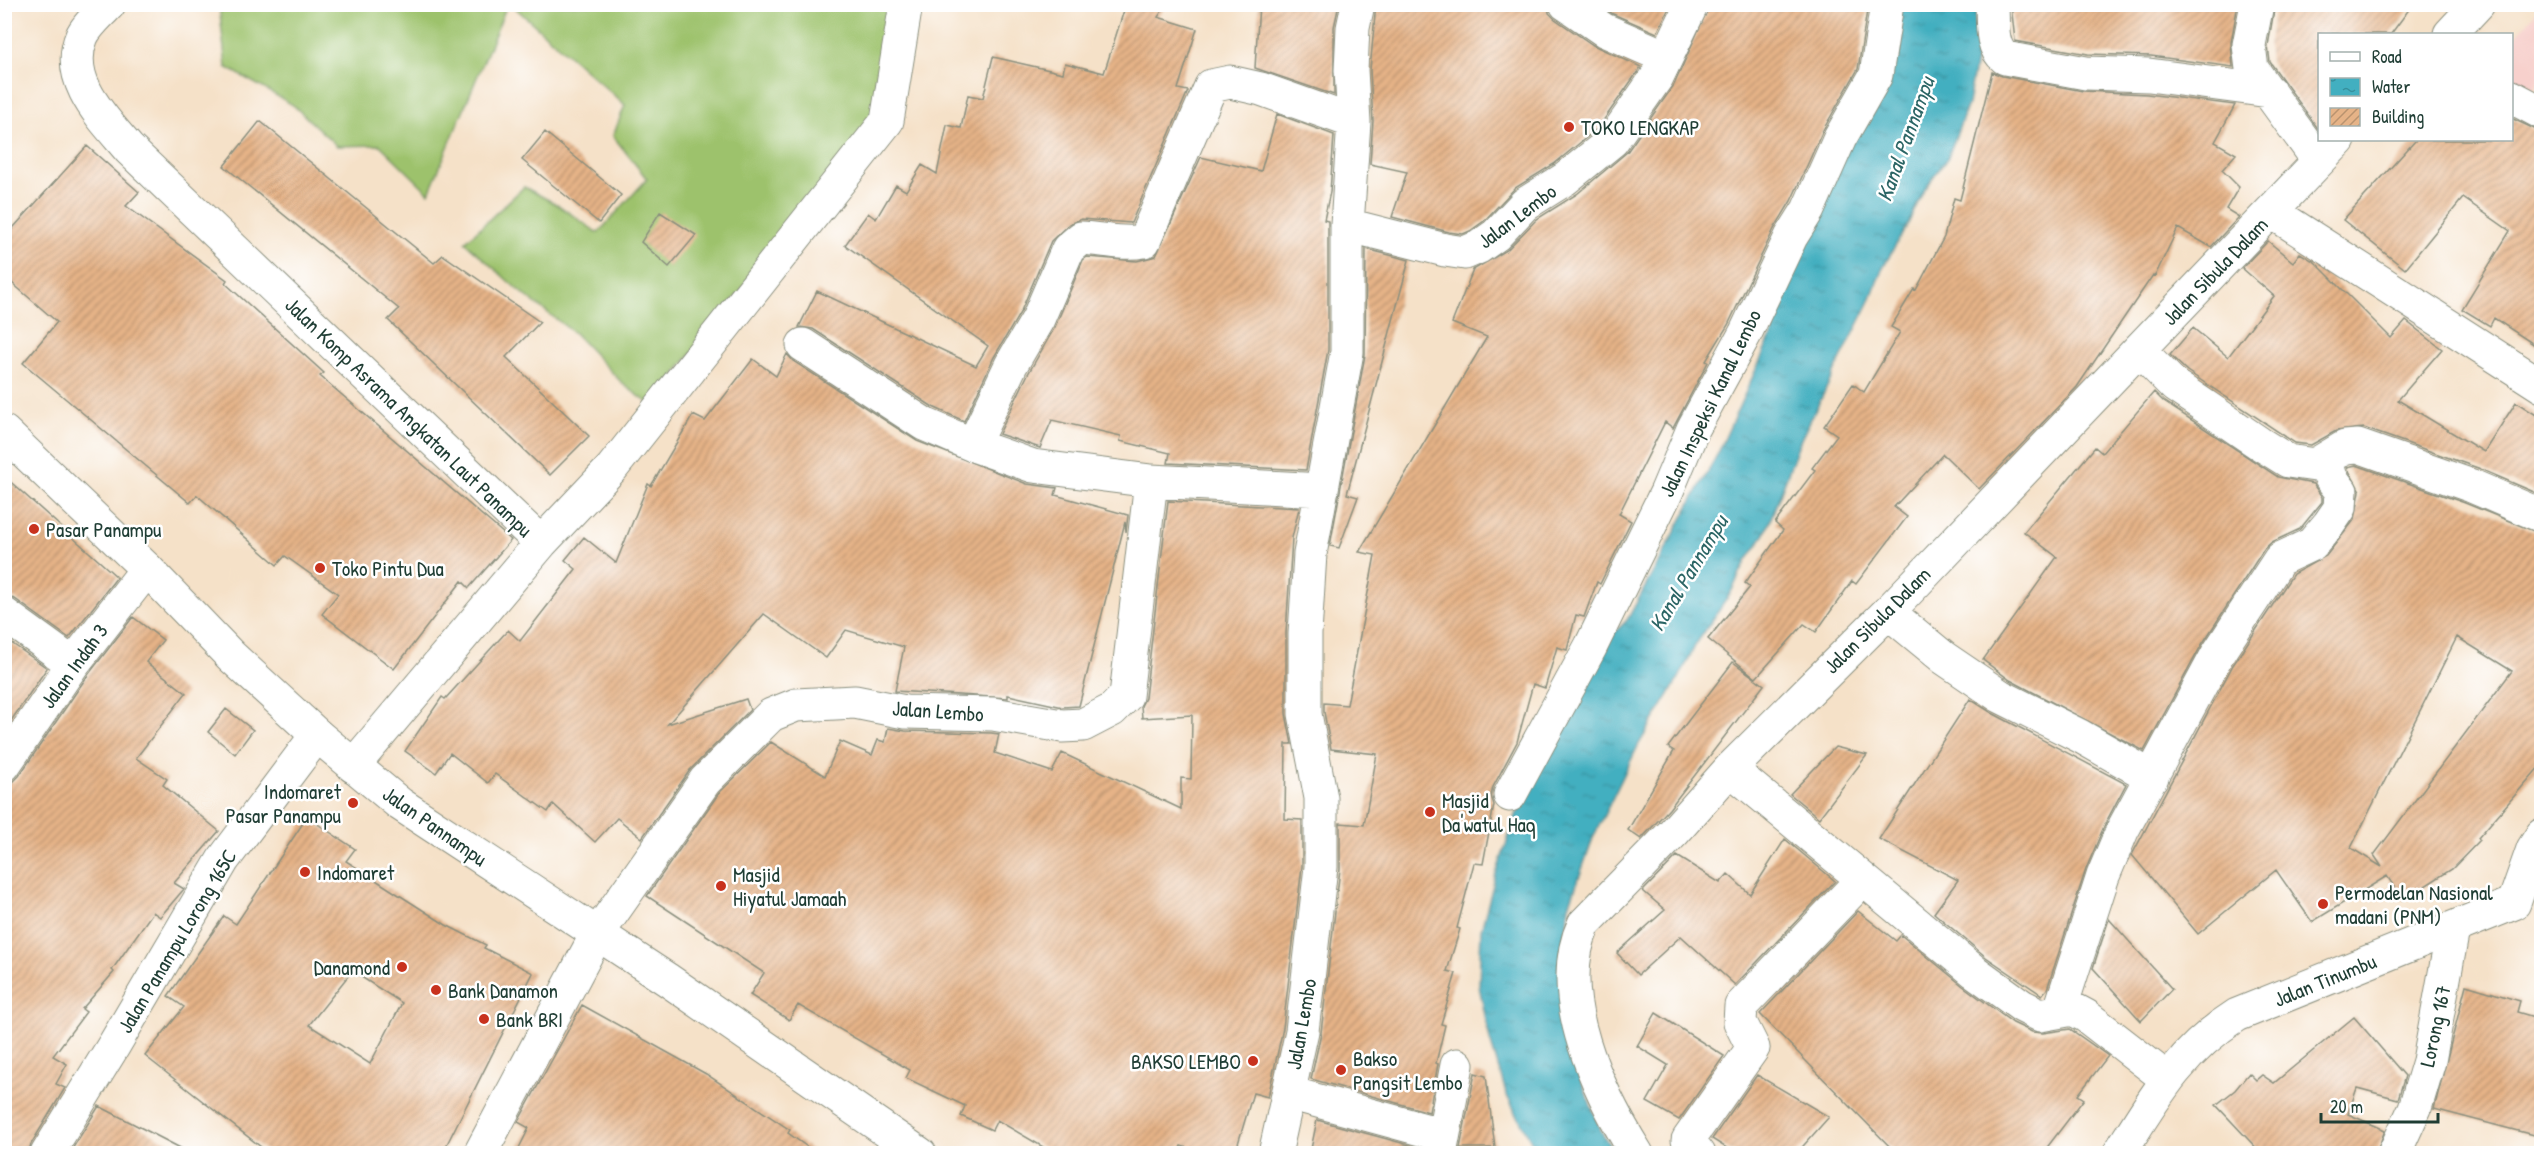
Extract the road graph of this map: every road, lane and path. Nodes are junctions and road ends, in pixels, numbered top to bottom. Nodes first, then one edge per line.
1 (109, 4) edge
2 (906, 4) edge
3 (1358, 4) edge
4 (1566, 4) edge
5 (1692, 4) edge
6 (1887, 4) edge
7 (1992, 4) edge
8 (2257, 4) edge
9 (2478, 4) edge
10 (2451, 33) edge
11 (1666, 57) junction
12 (2269, 91) junction
13 (2513, 98) edge
14 (2541, 113) edge
15 (1354, 122) junction
16 (2318, 139) edge
17 (2329, 150) edge
18 (2272, 212) junction
19 (1347, 225) junction
20 (803, 345) dead end
21 (2139, 351) junction
22 (2541, 386) edge
23 (4, 432) edge
24 (973, 445) junction
25 (2326, 461) junction
26 (1151, 481) junction
27 (1322, 490) junction
28 (2541, 516) edge
29 (541, 543) junction
30 (147, 569) junction
31 (1888, 612) junction
32 (4, 614) edge
33 (73, 664) junction
34 (317, 735) junction
35 (4, 765) edge
36 (353, 766) junction
37 (2152, 777) junction
38 (1753, 790) junction
39 (1510, 795) dead end
40 (2541, 834) edge
41 (1862, 880) junction
42 (2528, 908) edge
43 (2453, 929) junction
44 (596, 936) junction
45 (2060, 1010) junction
46 (1457, 1065) dead end
47 (2166, 1078) junction
48 (1288, 1093) junction
49 (1441, 1144) edge
50 (46, 1154) edge
51 (480, 1154) edge
52 (920, 1154) edge
53 (1275, 1154) edge
54 (1637, 1154) edge
55 (1699, 1154) edge
56 (2119, 1154) edge
57 (2394, 1154) edge

1 - 29 street, Jalan Komp Asrama Angkatan Laut Panampu
2 - 29 street, Jalan Komp Asrama Angkatan Laut Panampu
3 - 15 street, Jalan Lembo
4 - 11 street
5 - 11 street, Jalan Lembo
6 - 39 street, Jalan Inspeksi Kanal Lembo
7 - 12 street
8 - 12 street
9 - 10 street
11 - 19 street, Jalan Lembo
12 - 16 street
13 - 14 street
15 - 19 street, Jalan Lembo
15 - 24 street
17 - 18 street, Jalan Sibula Dalam
18 - 21 street, Jalan Sibula Dalam
18 - 22 street
19 - 27 street, Jalan Lembo
20 - 24 street
21 - 25 street
21 - 31 street, Jalan Sibula Dalam
23 - 30 street, Jalan Pannampu
24 - 26 street
25 - 28 street
25 - 37 street
26 - 27 street
26 - 44 street, Jalan Lembo
27 - 48 street, Jalan Lembo
29 - 36 street
30 - 33 street, Jalan Indah 3
30 - 34 street, Jalan Pannampu
31 - 37 street
31 - 38 street, Jalan Sibula Dalam
32 - 33 street
33 - 35 street, Jalan Indah 3
34 - 36 street, Jalan Pannampu
34 - 50 street, Jalan Panampu Lorong 165C
36 - 44 street, Jalan Pannampu
37 - 45 street
38 - 41 street
38 - 54 street, Jalan Sibula Dalam
40 - 42 street, Jalan Tinumbu
41 - 45 street
41 - 55 street
42 - 43 street, Jalan Tinumbu
43 - 47 street, Jalan Tinumbu
43 - 57 street, Lorong 167
44 - 51 street, Jalan Lembo
44 - 52 street, Jalan Pannampu
45 - 47 street
46 - 49 street, Jalan Lembo
47 - 56 street, Jalan Tinumbu
48 - 49 street, Jalan Lembo
48 - 53 street, Jalan Lembo

